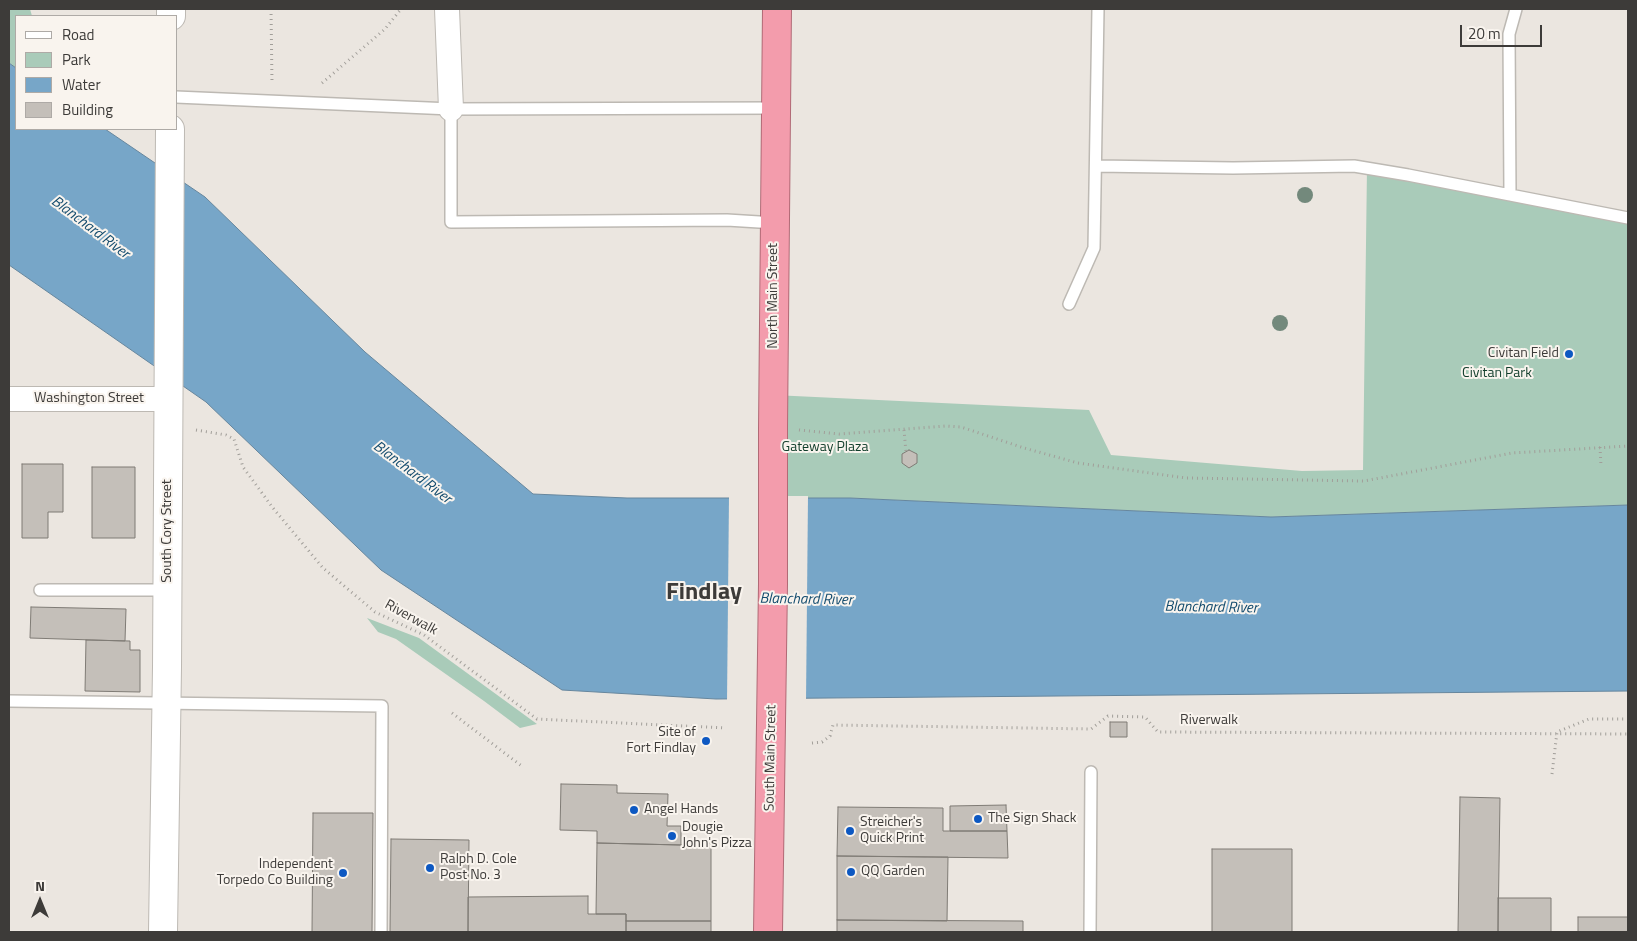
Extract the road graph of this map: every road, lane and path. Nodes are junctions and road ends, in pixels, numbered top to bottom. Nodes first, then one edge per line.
1 (271, 9) edge
2 (401, 9) edge
3 (447, 9) edge
4 (777, 9) edge
5 (1098, 9) edge
6 (1516, 9) edge
7 (178, 97) edge
8 (272, 102) junction
9 (299, 103) junction
10 (776, 108) junction
11 (451, 109) junction
12 (170, 130) edge
13 (1096, 166) junction
14 (1510, 195) junction
15 (1628, 218) edge
16 (775, 223) junction
17 (1069, 304) dead end
18 (9, 399) edge
19 (168, 412) junction
20 (773, 428) junction
21 (904, 430) junction
22 (1628, 446) edge
23 (1600, 447) junction
24 (906, 452) dead end
25 (1600, 466) dead end
26 (773, 584) joint
27 (40, 590) dead end
28 (167, 590) junction
29 (9, 701) edge
30 (166, 704) junction
31 (452, 713) dead end
32 (1628, 719) edge
33 (726, 728) dead end
34 (1557, 732) junction
35 (1628, 734) edge
36 (812, 743) dead end
37 (523, 767) dead end
38 (1091, 772) dead end
39 (1552, 774) dead end
40 (163, 932) edge
41 (381, 932) edge
42 (768, 932) edge
43 (1090, 932) edge

1 - 8 path
2 - 9 path
3 - 11 street
4 - 10 highway, North Main Street
5 - 13 lane
6 - 14 lane
7 - 8 lane
8 - 9 lane
9 - 11 lane
10 - 11 lane
10 - 16 highway, North Main Street
11 - 16 lane
12 - 19 street, South Cory Street
13 - 14 lane
13 - 17 lane
14 - 15 lane
16 - 20 highway, North Main Street
18 - 19 street, Washington Street
19 - 28 street, South Cory Street
19 - 33 path, Riverwalk
20 - 21 path
20 - 26 highway, North Main Street
21 - 23 path
21 - 24 path
22 - 23 path
23 - 25 path
26 - 42 highway, South Main Street
27 - 28 lane
28 - 30 street, South Cory Street
29 - 30 lane
30 - 40 street, South Cory Street
30 - 41 lane
31 - 37 path
32 - 34 path
34 - 35 path, Riverwalk
34 - 36 path, Riverwalk
34 - 39 path
38 - 43 lane

